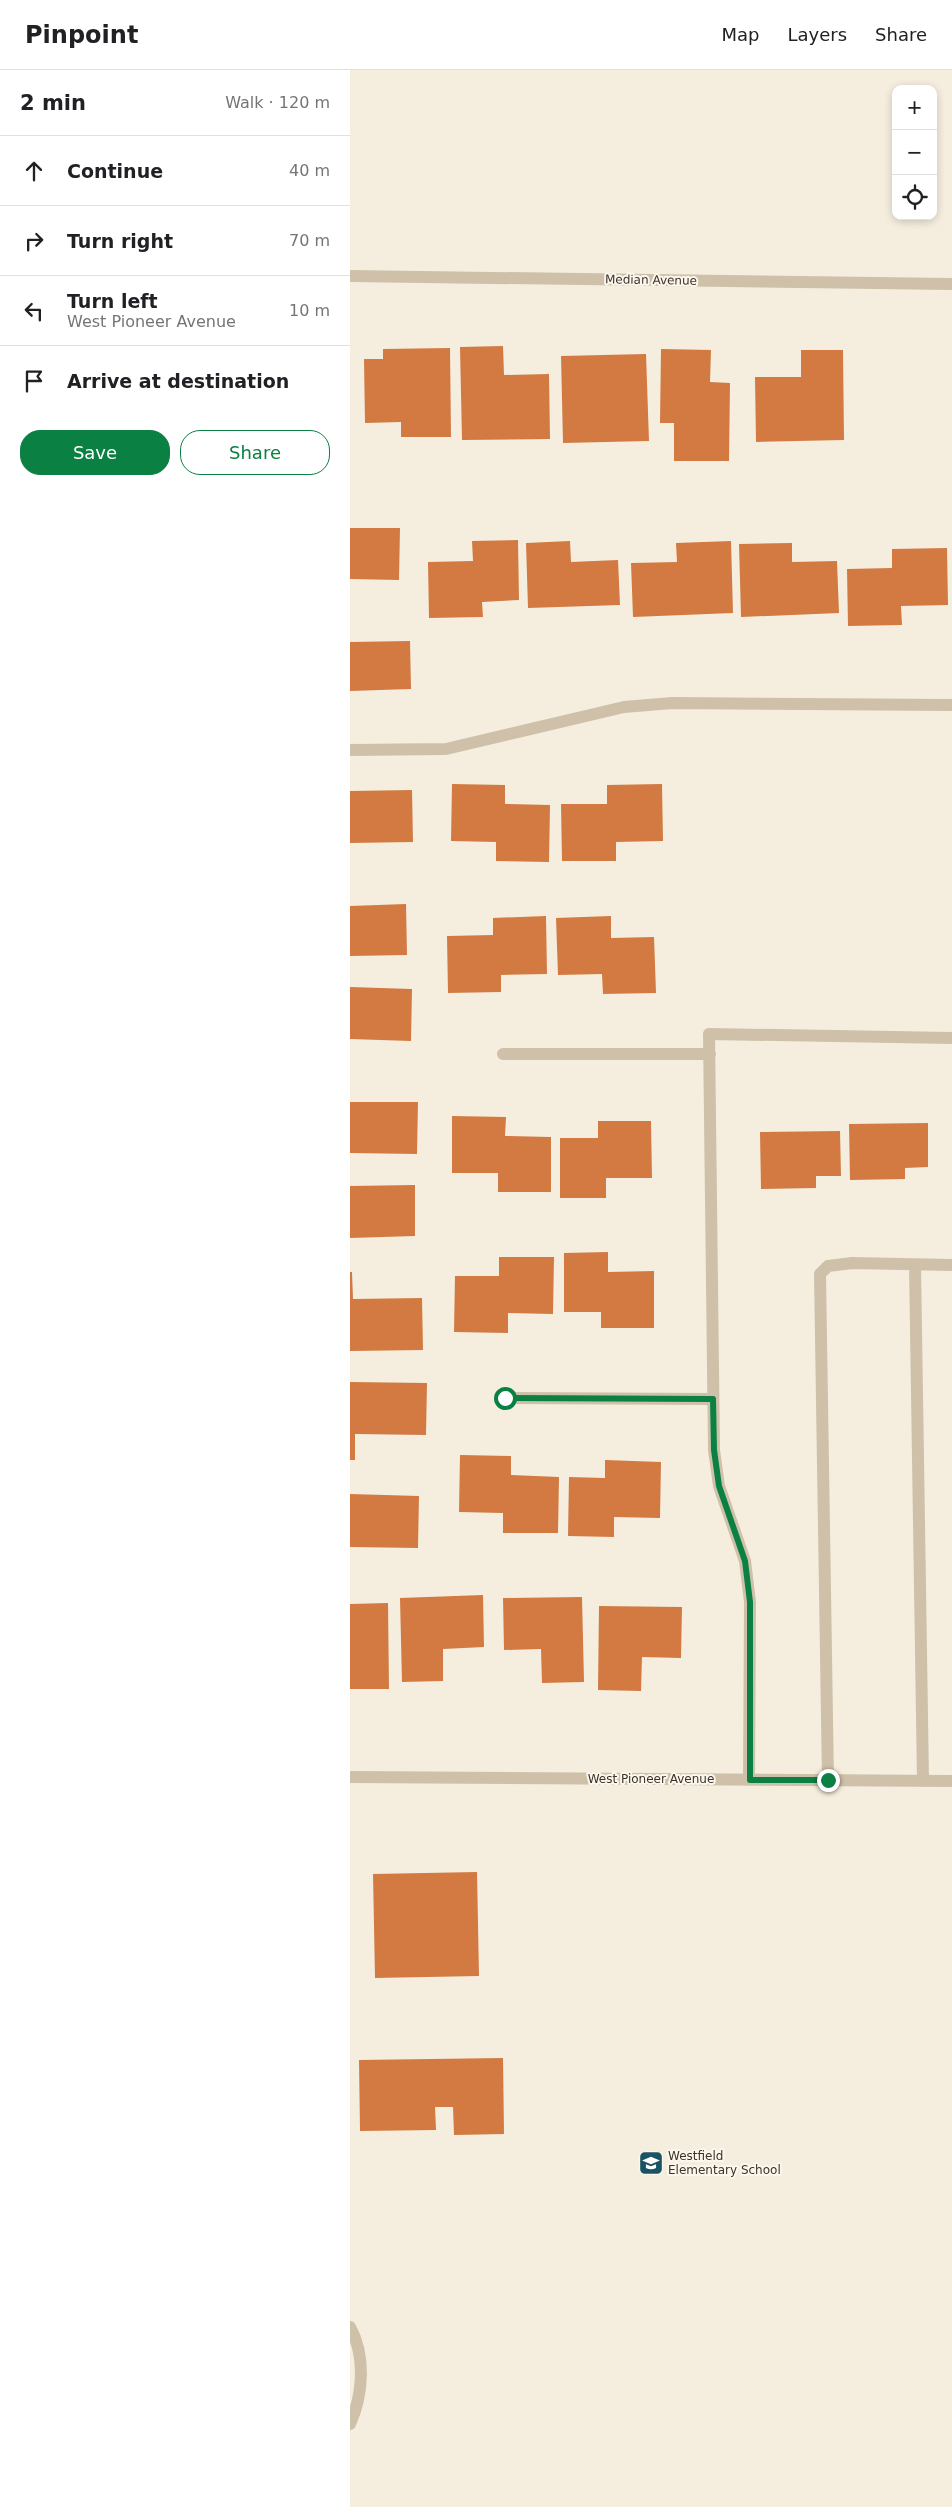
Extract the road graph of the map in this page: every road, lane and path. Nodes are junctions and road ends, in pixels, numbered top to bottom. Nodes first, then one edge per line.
1 (350, 276) edge
2 (952, 284) edge
3 (952, 705) edge
4 (350, 750) edge
5 (952, 1038) edge
6 (503, 1054) dead end
7 (710, 1054) junction
8 (915, 1264) junction
9 (952, 1265) edge
10 (505, 1398) dead end
11 (713, 1399) junction
12 (350, 1777) edge
13 (750, 1780) junction
14 (828, 1780) junction
15 (922, 1781) junction
16 (952, 1781) edge
17 (350, 2326) edge
18 (350, 2424) edge

1 - 2 street, Median Avenue
3 - 4 street
5 - 7 street
6 - 7 street
7 - 11 street
8 - 9 street
8 - 14 street
8 - 15 street
10 - 11 street
11 - 13 street
12 - 13 street, West Pioneer Avenue
13 - 14 street, West Pioneer Avenue
14 - 15 street, West Pioneer Avenue
15 - 16 street, West Pioneer Avenue
17 - 18 street

